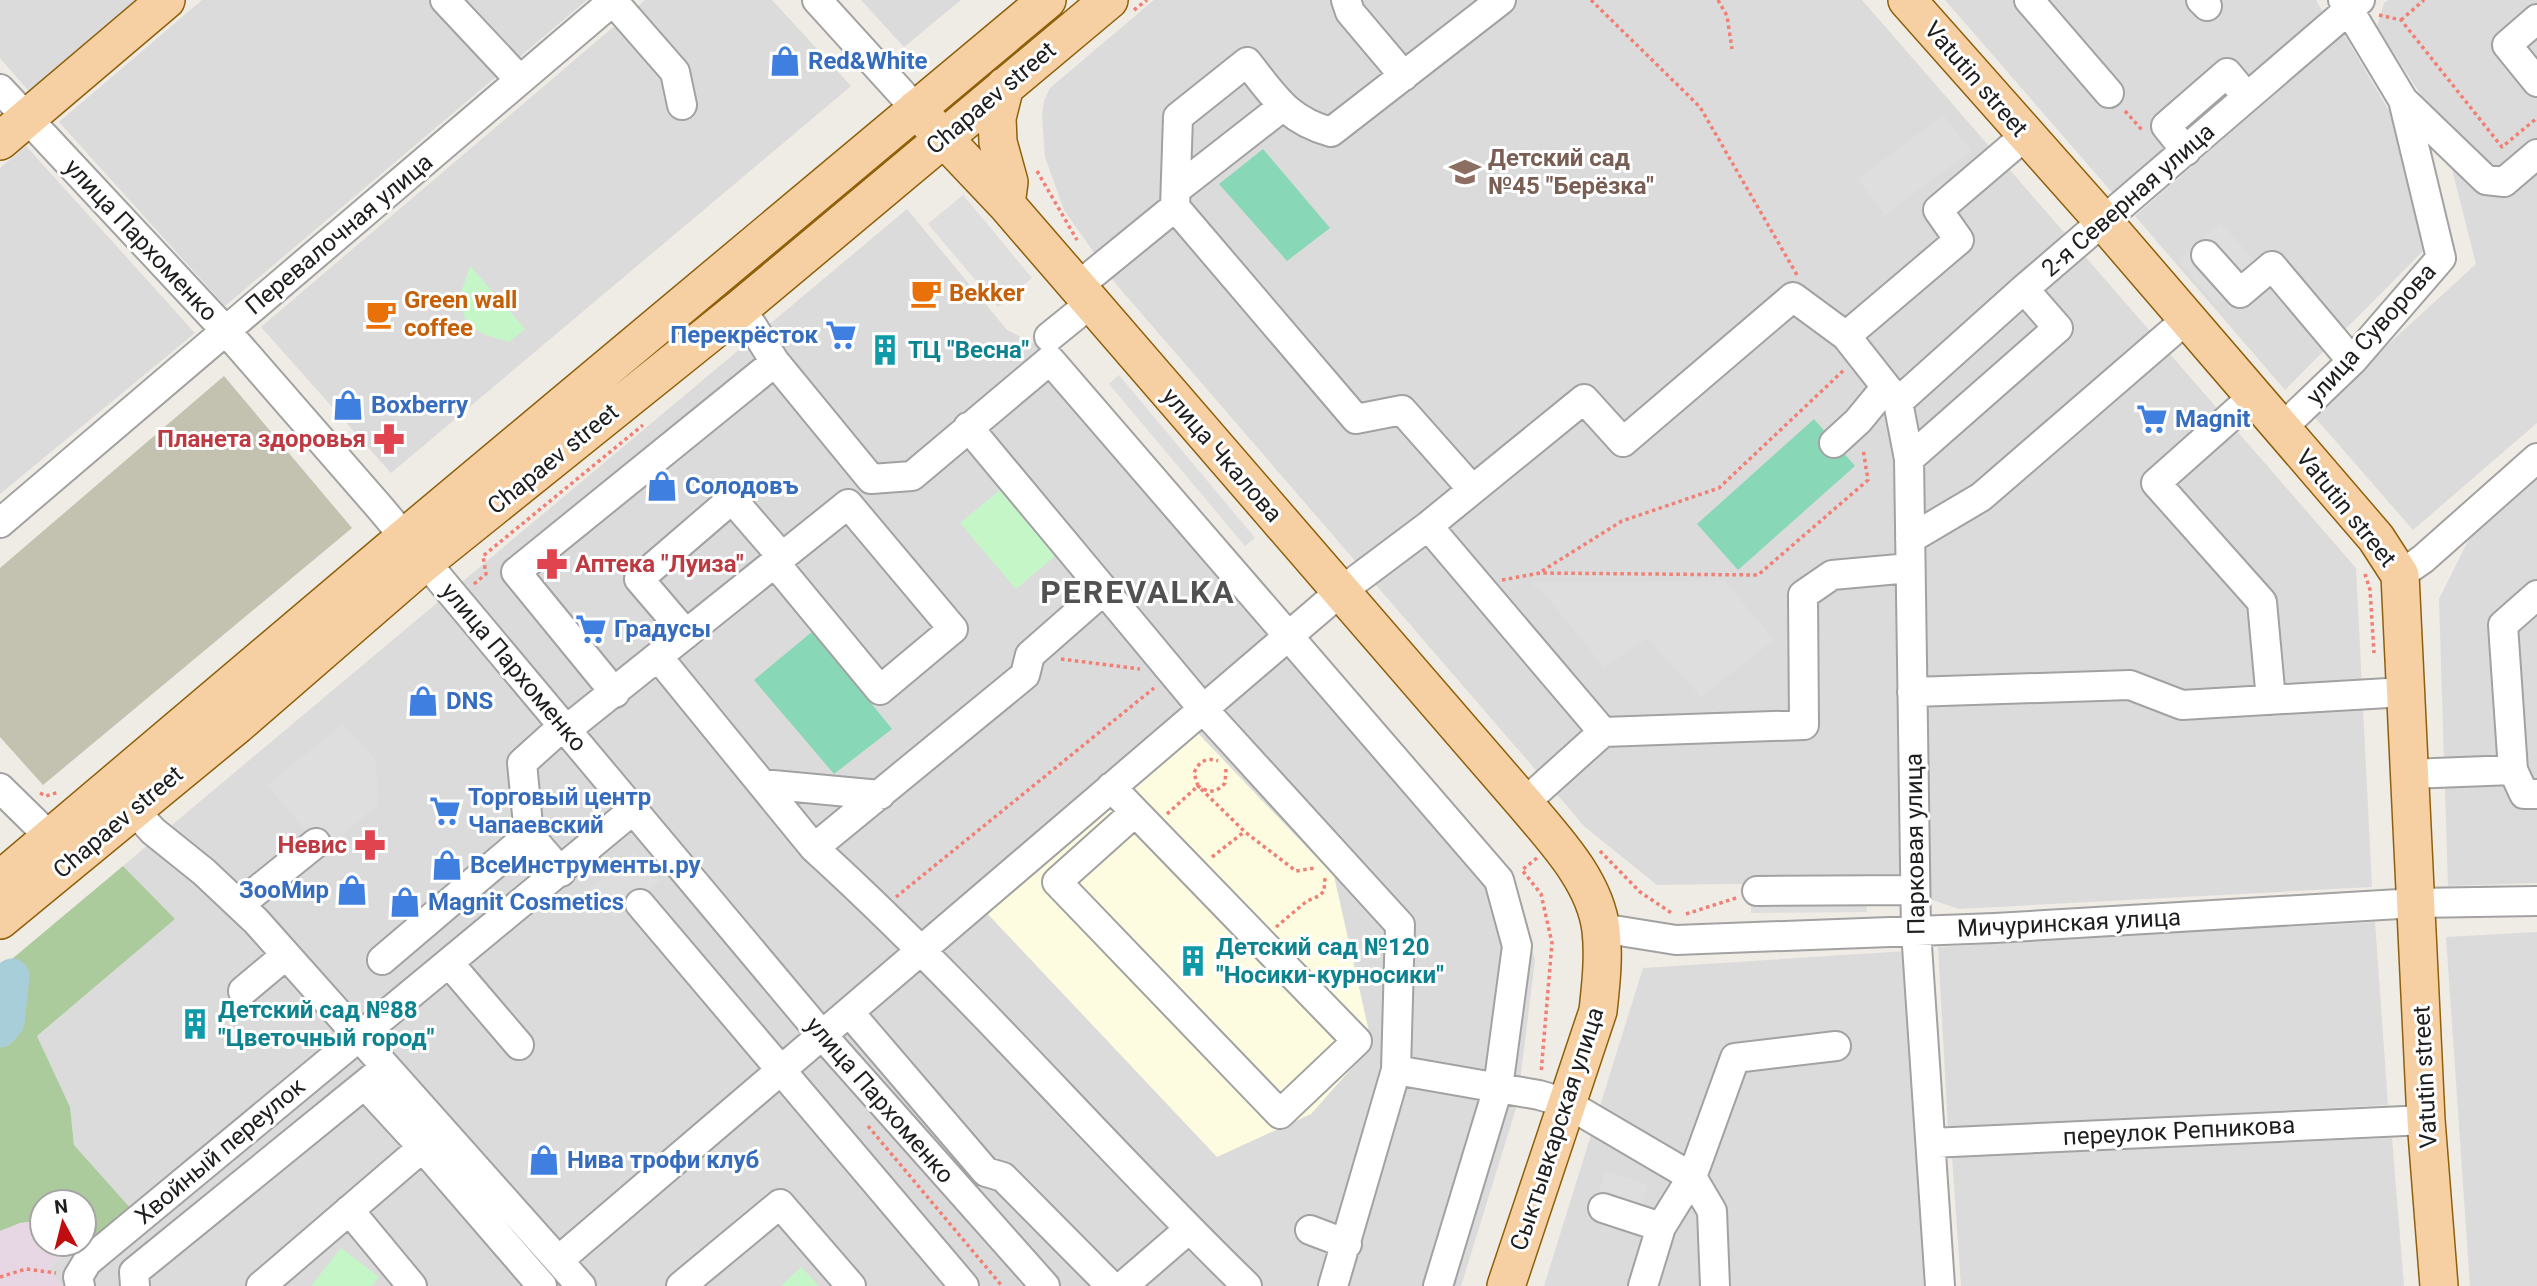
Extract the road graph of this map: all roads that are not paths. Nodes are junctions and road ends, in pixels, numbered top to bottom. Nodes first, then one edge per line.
1 (166, 0) edge
2 (445, 0) edge
3 (817, 0) edge
4 (1047, 0) edge
5 (1109, 0) edge
6 (1501, 0) edge
7 (1907, 0) edge
8 (2028, 0) edge
9 (614, 1) edge
10 (2351, 3) edge
11 (1354, 4) edge
12 (2537, 19) edge
13 (1404, 76) junction
14 (520, 80) junction
15 (2537, 82) edge
16 (1005, 86) junction
17 (0, 89) edge
18 (2109, 93) road end
19 (2403, 100) junction
20 (682, 105) dead end
21 (1282, 107) junction
22 (916, 109) junction
23 (13, 129) edge
24 (2026, 135) junction
25 (944, 137) junction
26 (2537, 155) edge
27 (1176, 198) junction
28 (1006, 204) junction
29 (2104, 222) junction
30 (2206, 254) dead end
31 (2024, 289) junction
32 (1084, 295) junction
33 (741, 308) junction
34 (2187, 319) junction
35 (226, 331) junction
36 (1049, 337) dead end
37 (1853, 346) junction
38 (2352, 361) junction
39 (775, 362) junction
40 (1892, 395) junction
41 (2254, 396) junction
42 (968, 427) junction
43 (2281, 429) junction
44 (1834, 443) dead end
45 (2537, 458) edge
46 (1909, 459) junction
47 (1472, 489) junction
48 (0, 523) edge
49 (1428, 526) junction
50 (1910, 539) junction
51 (415, 549) junction
52 (778, 560) junction
53 (1910, 568) junction
54 (2400, 575) junction
55 (1104, 590) junction
56 (1339, 592) junction
57 (2537, 595) edge
58 (687, 634) junction
59 (1288, 636) junction
60 (659, 658) junction
61 (1912, 692) junction
62 (2405, 692) junction
63 (615, 693) junction
64 (2270, 700) junction
65 (1203, 709) junction
66 (565, 728) junction
67 (1603, 732) junction
68 (2513, 770) junction
69 (2409, 774) junction
70 (762, 784) junction
71 (1111, 787) junction
72 (0, 788) edge
73 (2537, 794) edge
74 (880, 795) junction
75 (1524, 803) junction
76 (134, 810) junction
77 (633, 810) junction
78 (1134, 813) junction
79 (529, 835) junction
80 (50, 837) junction
81 (316, 843) dead end
82 (814, 848) junction
83 (561, 872) junction
84 (0, 880) edge
85 (1915, 890) junction
86 (1757, 891) road end
87 (2537, 901) edge
88 (2416, 903) junction
89 (640, 904) dead end
90 (239, 905) junction
91 (0, 920) edge
92 (1601, 928) junction
93 (1916, 931) junction
94 (920, 950) junction
95 (286, 955) junction
96 (382, 960) dead end
97 (449, 963) junction
98 (243, 991) dead end
99 (849, 1012) junction
100 (822, 1035) junction
101 (359, 1037) junction
102 (519, 1045) dead end
103 (1836, 1046) dead end
104 (780, 1070) junction
105 (1396, 1070) junction
106 (375, 1076) junction
107 (1498, 1088) junction
108 (1553, 1099) junction
109 (2426, 1120) junction
110 (432, 1139) junction
111 (1931, 1143) junction
112 (1692, 1177) junction
113 (1603, 1208) dead end
114 (349, 1210) junction
115 (1661, 1227) junction
116 (1189, 1229) junction
117 (1310, 1230) dead end
118 (1347, 1244) junction
119 (559, 1260) junction
120 (79, 1281) edge
121 (135, 1286) edge
122 (261, 1286) edge
123 (412, 1286) edge
124 (542, 1286) edge
125 (581, 1286) edge
126 (681, 1286) edge
127 (851, 1286) edge
128 (964, 1286) edge
129 (1045, 1286) edge
130 (1111, 1286) edge
131 (1123, 1286) edge
132 (1247, 1286) edge
133 (1333, 1286) edge
134 (1438, 1286) edge
135 (1506, 1286) edge
136 (1643, 1286) edge
137 (1715, 1286) edge
138 (1940, 1286) edge
139 (2439, 1286) edge

1 - 23 main road
2 - 14 street
3 - 22 street, улица Чкалова
4 - 22 main road, Chapaev street
5 - 16 main road, Chapaev street
6 - 13 street
7 - 24 main road, Vatutin street
8 - 18 street
9 - 14 street, Перевалочная улица
9 - 20 street
10 - 19 street, улица Суворова
10 - 29 street, 2-я Северная улица
11 - 13 street
12 - 15 street
13 - 21 street
14 - 35 street, Перевалочная улица
16 - 25 main road, Chapaev street
16 - 28 main road
17 - 23 street, улица Пархоменко
19 - 26 street
19 - 38 street, улица Суворова
21 - 27 street
21 - 27 street
22 - 25 main road, улица Чкалова
22 - 51 main road, Chapaev street
23 - 35 street, улица Пархоменко
24 - 29 main road, Vatutin street
24 - 37 street
25 - 28 main road, улица Чкалова
25 - 33 main road, Chapaev street
27 - 32 street
27 - 47 street
28 - 32 main road, улица Чкалова
29 - 31 street, 2-я Северная улица
29 - 34 main road, Vatutin street
30 - 38 street
31 - 40 street, 2-я Северная улица
31 - 46 street
32 - 36 street
32 - 56 main road, улица Чкалова
33 - 39 street
33 - 51 main road, Chapaev street
34 - 41 main road, Vatutin street
34 - 50 street
35 - 48 street, Перевалочная улица
35 - 51 street, улица Пархоменко
37 - 40 street
37 - 47 street
38 - 43 street, улица Суворова
39 - 42 street
39 - 63 street
40 - 44 street, 2-я Северная улица
40 - 46 street, Парковая улица
41 - 43 main road, Vatutin street
41 - 64 street
42 - 55 street
42 - 59 street
43 - 54 main road, Vatutin street
45 - 54 street
46 - 50 street, Парковая улица
47 - 49 street
49 - 56 street
49 - 67 street
50 - 53 street, Парковая улица
51 - 66 street, улица Пархоменко
51 - 76 main road, Chapaev street
51 - 80 main road, Chapaev street
52 - 52 street
52 - 58 street
52 - 58 street
53 - 61 street, Парковая улица
53 - 67 street
54 - 62 main road, Vatutin street
55 - 65 street
55 - 74 street
56 - 59 street
56 - 75 main road, улица Чкалова
57 - 68 street
58 - 60 street
59 - 65 street
59 - 107 street
60 - 63 street
60 - 70 street
61 - 64 street
61 - 85 street, Парковая улица
62 - 64 street
62 - 69 main road, Vatutin street
63 - 66 street
65 - 71 street
65 - 105 street
66 - 77 street, улица Пархоменко
66 - 79 street
67 - 75 street
68 - 69 street
68 - 73 street
69 - 88 main road, Vatutin street
70 - 74 street
70 - 82 street
71 - 78 street
71 - 94 street
72 - 80 street
74 - 82 street
75 - 92 main road, улица Чкалова
76 - 90 street
76 - 91 main road, Chapaev street
77 - 83 street, Хвойный переулок
77 - 100 street, улица Пархоменко
78 - 78 street
79 - 83 street
79 - 96 street
80 - 84 main road, Chapaev street
81 - 90 street
82 - 94 street
83 - 97 street, Хвойный переулок
85 - 86 street
85 - 93 street, Парковая улица
87 - 88 street, Мичуринская улица
88 - 93 street, Мичуринская улица
88 - 109 main road, Vatutin street
89 - 104 street
90 - 95 street
92 - 93 street, Мичуринская улица
92 - 108 main road, Сыктывкарская улица
93 - 111 street, Парковая улица
94 - 99 street
94 - 116 street
95 - 98 street
95 - 101 street
97 - 101 street, Хвойный переулок
97 - 102 street
99 - 100 street
99 - 130 street
100 - 104 street
100 - 129 street, улица Пархоменко
101 - 106 street
101 - 120 street, Хвойный переулок
103 - 112 street
104 - 119 street
104 - 128 street
105 - 107 street
105 - 118 street
106 - 110 street
106 - 121 street
107 - 108 street
107 - 134 street
108 - 112 street
108 - 135 main road, Сыктывкарская улица
109 - 111 street, переулок Репникова
109 - 139 main road, Vatutin street
110 - 114 street
110 - 119 street
110 - 124 street
111 - 138 street, Парковая улица
112 - 115 street
112 - 137 street
113 - 115 street
114 - 122 street
114 - 123 street
115 - 136 street
116 - 131 street
116 - 132 street
117 - 118 street
118 - 133 street
119 - 125 street
126 - 127 street

